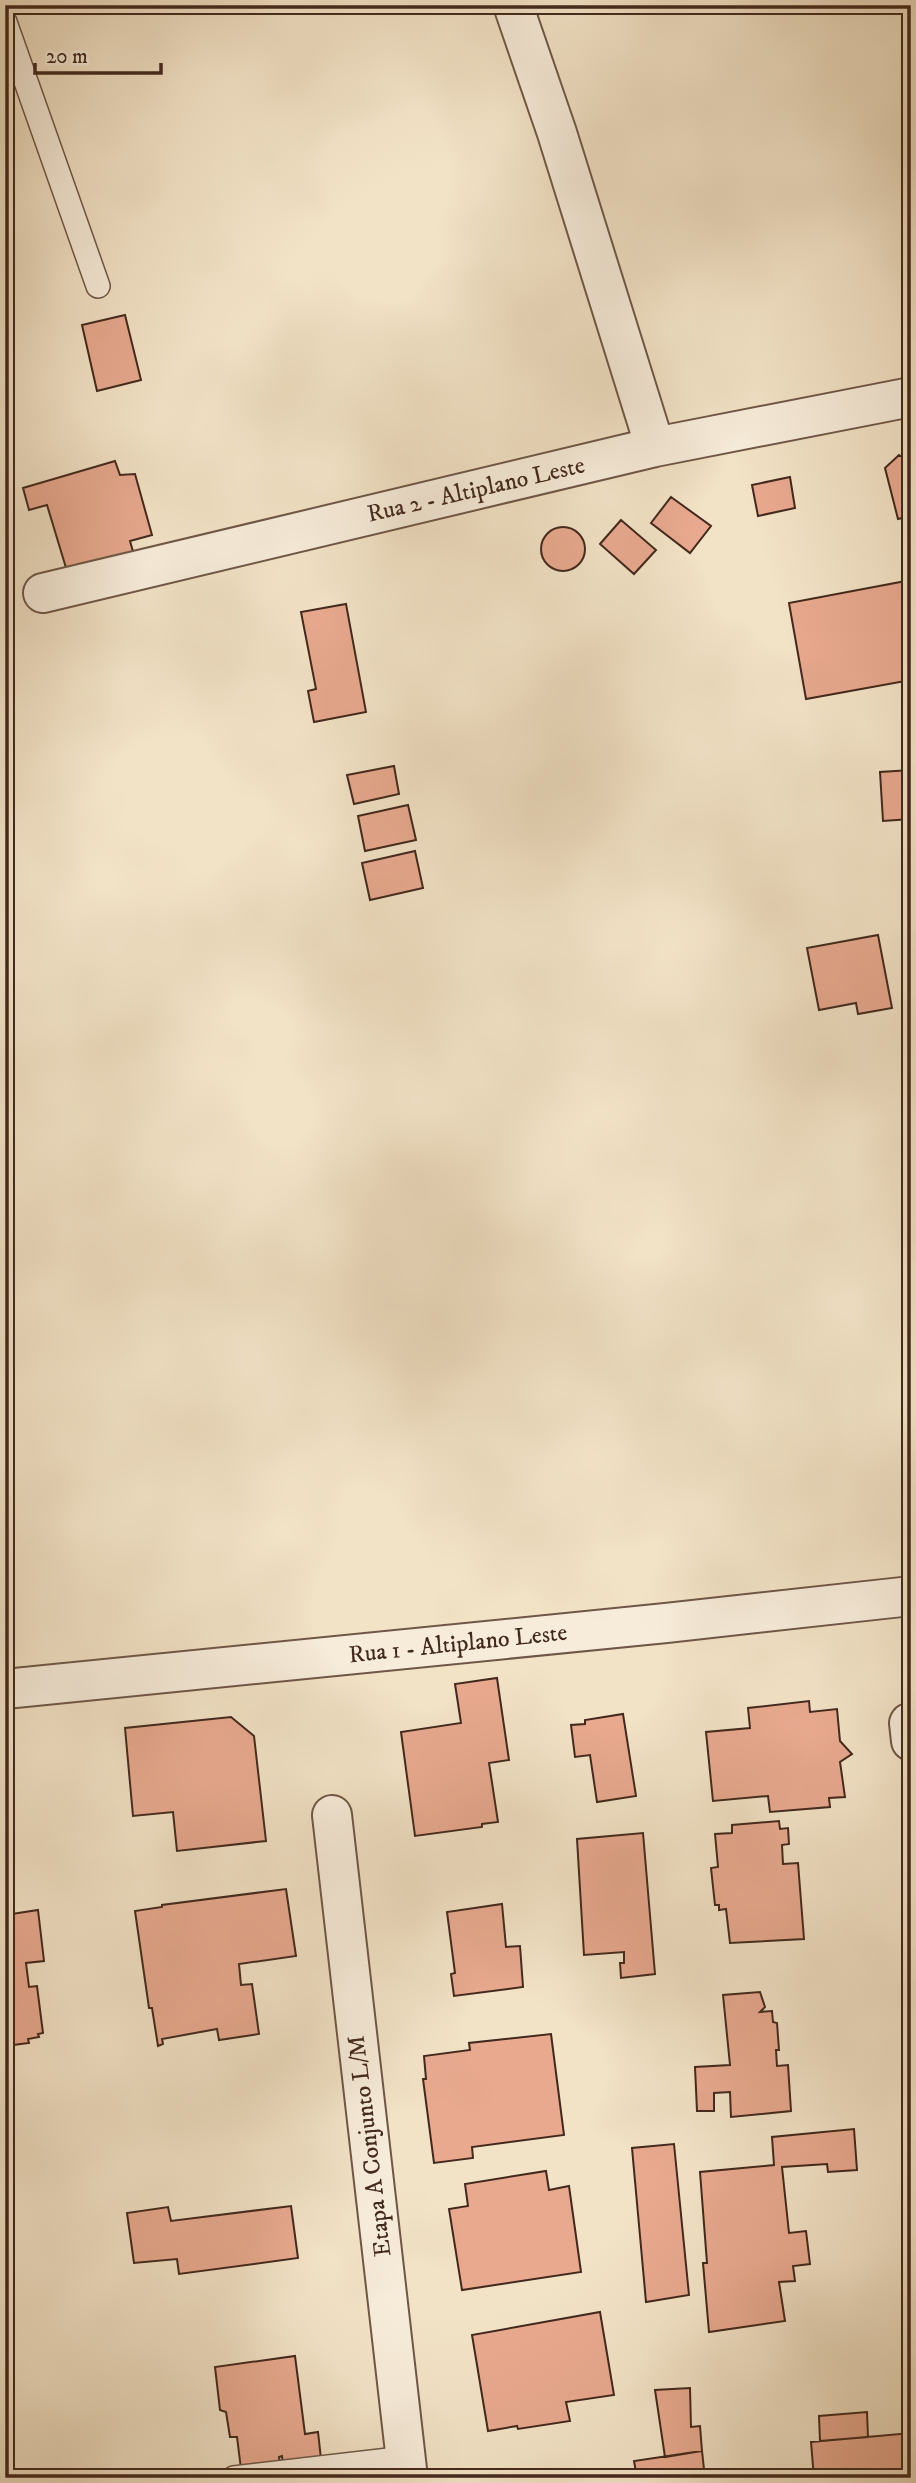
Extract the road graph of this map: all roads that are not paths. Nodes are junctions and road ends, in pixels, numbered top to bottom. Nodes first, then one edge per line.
1 (513, 5) edge
2 (5, 22) edge
3 (98, 286) dead end
4 (911, 397) edge
5 (655, 447) junction
6 (43, 593) dead end
7 (911, 1596) edge
8 (5, 1689) edge
9 (332, 1815) dead end
10 (407, 2468) edge
11 (234, 2478) edge

1 - 5 street
2 - 3 lane
4 - 5 street, Rua 2 - Altiplano Leste
5 - 6 street, Rua 2 - Altiplano Leste
7 - 8 street, Rua 1 - Altiplano Leste
9 - 10 street, Etapa A Conjunto L/M
10 - 11 lane

